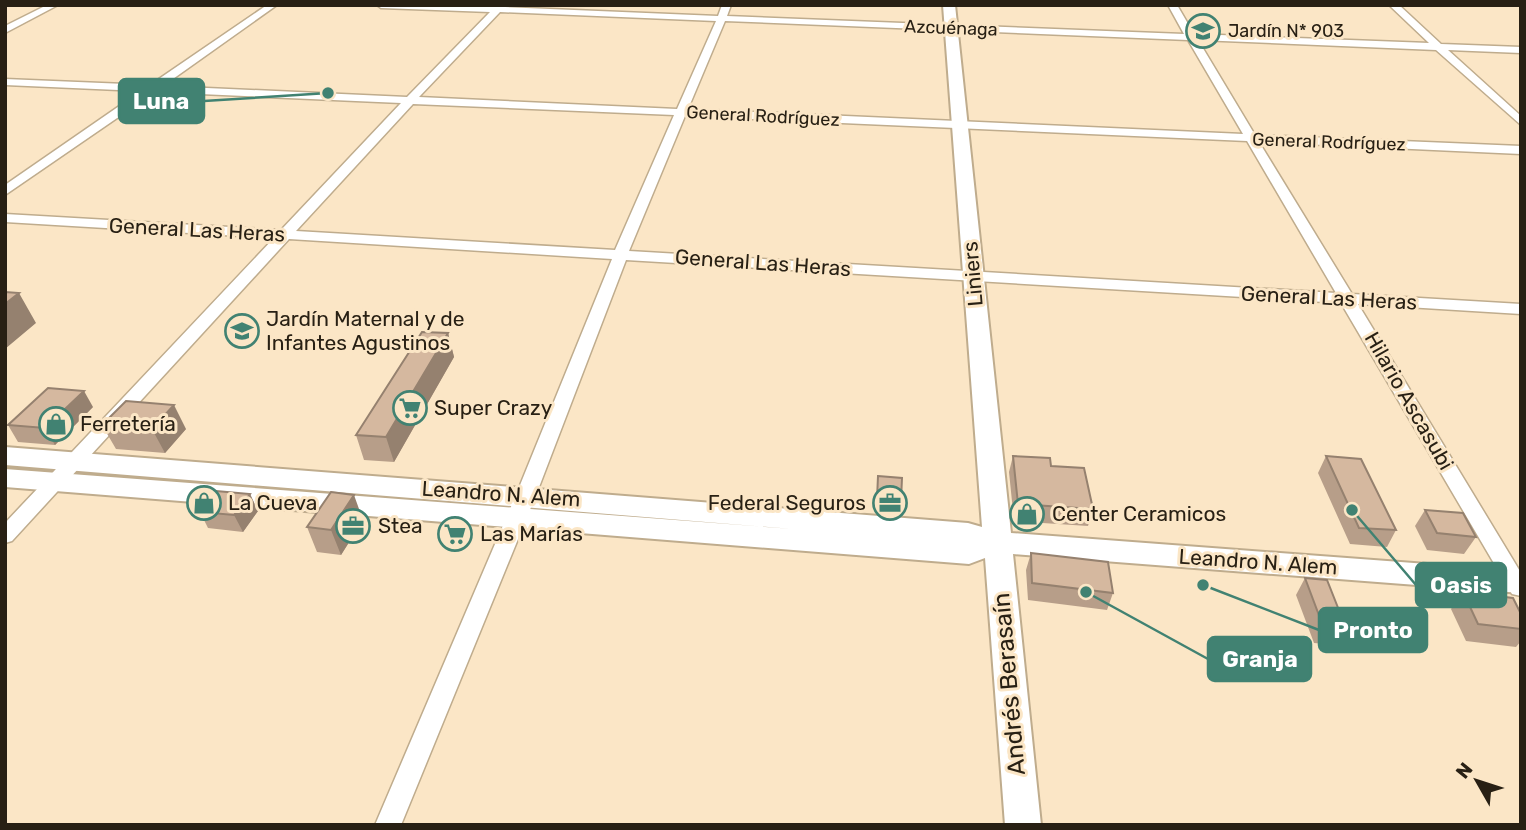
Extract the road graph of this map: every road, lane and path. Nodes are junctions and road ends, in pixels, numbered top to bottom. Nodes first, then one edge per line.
1 (54, 5) edge
2 (273, 5) edge
3 (381, 5) edge
4 (949, 5) edge
5 (1172, 5) edge
6 (1393, 5) edge
7 (500, 7) edge
8 (724, 12) edge
9 (952, 28) junction
10 (5, 30) edge
11 (1191, 37) junction
12 (1437, 47) junction
13 (1521, 50) edge
14 (5, 82) edge
15 (154, 89) junction
16 (410, 100) junction
17 (684, 113) junction
18 (1521, 122) edge
19 (960, 125) junction
20 (1253, 139) junction
21 (1521, 150) edge
22 (5, 191) edge
23 (5, 218) edge
24 (287, 235) junction
25 (621, 254) junction
26 (973, 277) junction
27 (1349, 299) junction
28 (1521, 309) edge
29 (5, 456) edge
30 (76, 462) junction
31 (5, 478) edge
32 (56, 482) junction
33 (520, 507) junction
34 (5, 536) edge
35 (996, 542) junction
36 (1519, 584) edge
37 (388, 825) edge
38 (1023, 825) edge

1 - 10 street
2 - 15 street
3 - 7 street, Azcuénaga
4 - 9 main road, Liniers
5 - 11 street, Hilario Ascasubi
6 - 12 street
7 - 8 street, Azcuénaga
7 - 16 street
8 - 9 street, Azcuénaga
8 - 17 street
9 - 11 street, Azcuénaga
9 - 19 main road, Liniers
11 - 12 street, Azcuénaga
11 - 20 street, Hilario Ascasubi
12 - 13 street, Azcuénaga
12 - 18 street
14 - 15 street, General Rodríguez
15 - 16 street, General Rodríguez
15 - 22 street
16 - 17 street, General Rodríguez
16 - 24 street
17 - 19 street, General Rodríguez
17 - 25 street
19 - 20 street, General Rodríguez
19 - 26 main road, Liniers
20 - 21 street, General Rodríguez
20 - 27 street, Hilario Ascasubi
23 - 24 street, General Las Heras
24 - 25 street, General Las Heras
24 - 30 street
25 - 26 street, General Las Heras
25 - 33 street
26 - 27 street, General Las Heras
26 - 35 main road, Liniers
27 - 28 street, General Las Heras
27 - 36 street, Hilario Ascasubi
29 - 30 main road, Leandro N. Alem
30 - 32 street
30 - 33 main road, Leandro N. Alem
31 - 32 main road, Leandro N. Alem
32 - 33 main road, Leandro N. Alem
32 - 34 street
33 - 35 main road, Leandro N. Alem
33 - 37 street
35 - 36 main road, Leandro N. Alem
35 - 38 main road, Andrés Berasaín

